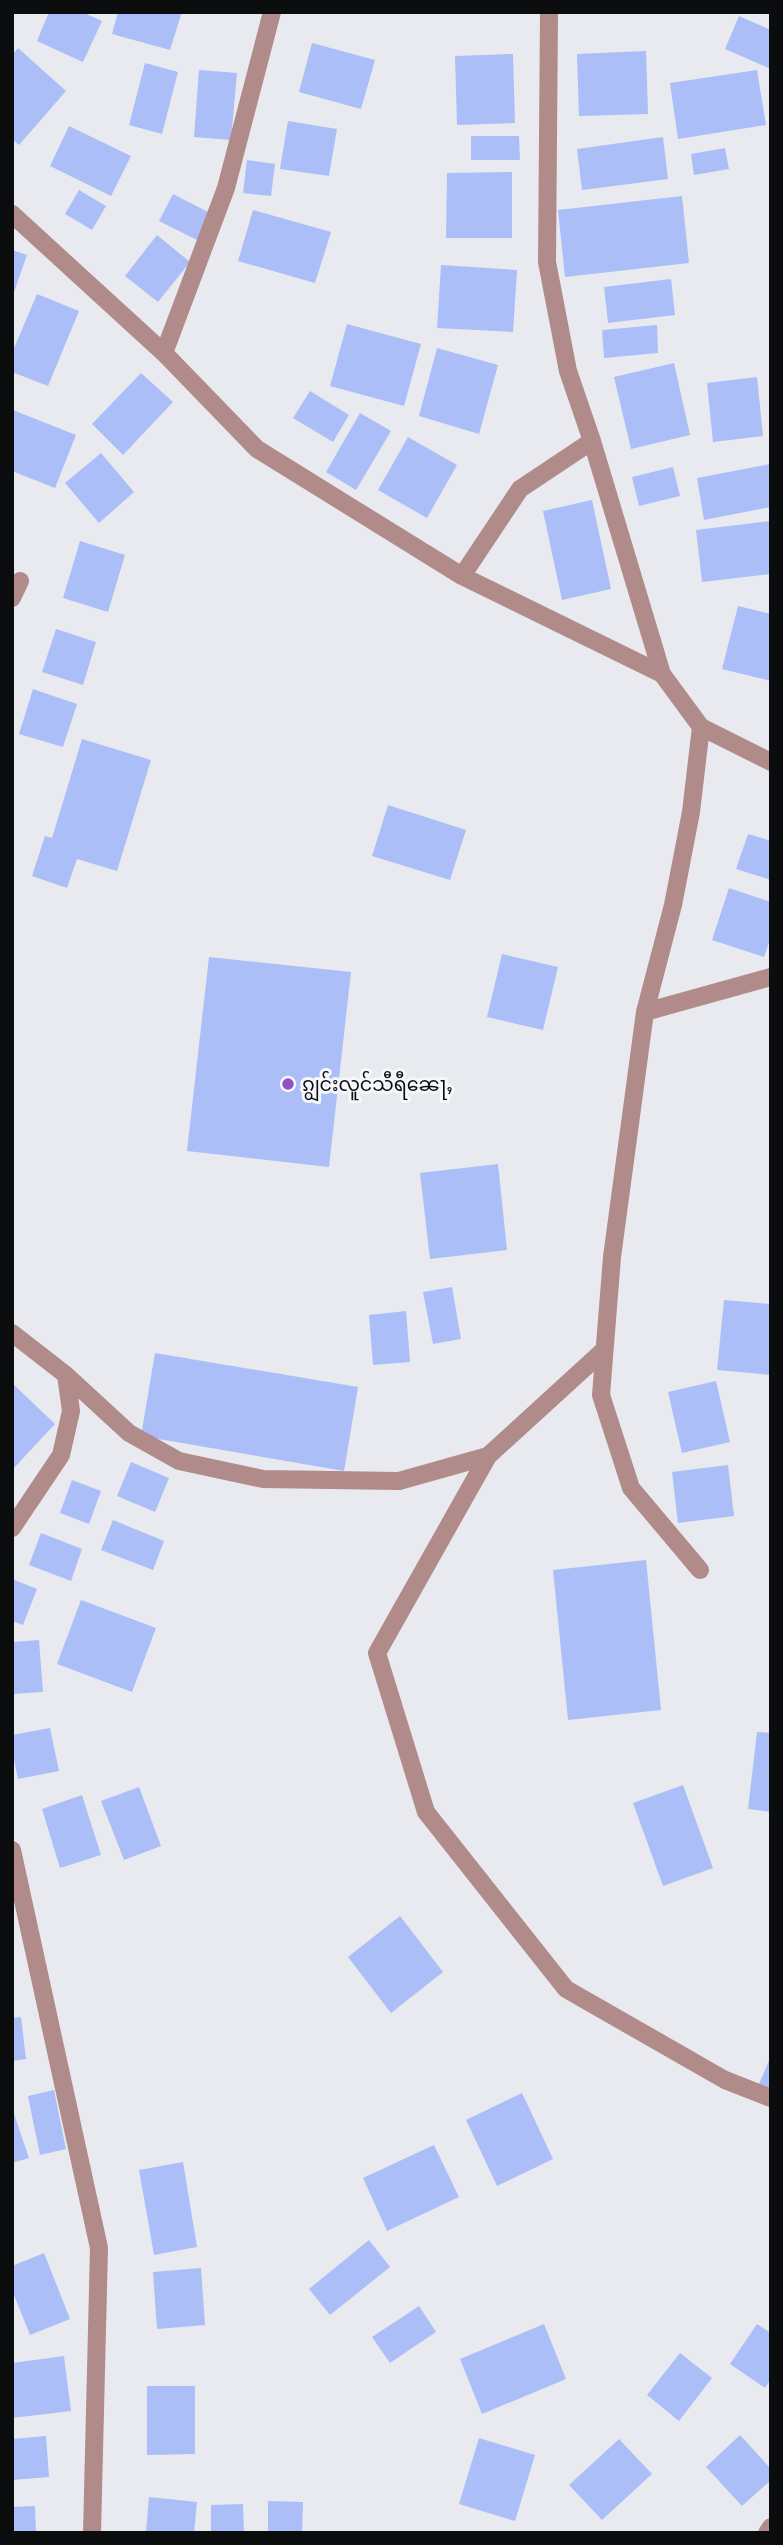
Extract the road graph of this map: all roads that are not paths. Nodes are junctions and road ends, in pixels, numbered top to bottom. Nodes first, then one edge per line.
1 (272, 12) edge
2 (549, 12) edge
3 (12, 214) edge
4 (164, 353) junction
5 (592, 440) junction
6 (462, 576) junction
7 (20, 581) dead end
8 (12, 598) edge
9 (662, 674) junction
10 (701, 727) junction
11 (771, 762) edge
12 (771, 976) edge
13 (645, 1012) junction
14 (12, 1333) edge
15 (603, 1351) junction
16 (66, 1375) junction
17 (488, 1456) junction
18 (12, 1528) edge
19 (700, 1570) dead end
20 (12, 1850) edge
21 (771, 2098) edge
22 (771, 2527) edge
23 (92, 2533) edge
24 (768, 2533) edge

1 - 4 street
2 - 5 street
3 - 4 street
4 - 6 street
5 - 6 street
5 - 9 street
6 - 9 street
7 - 8 street
9 - 10 street
10 - 11 street
10 - 13 street
12 - 13 street
13 - 15 street
14 - 16 street
15 - 17 street
15 - 19 street
16 - 17 street
16 - 18 street
17 - 21 street
20 - 23 street
22 - 24 street

